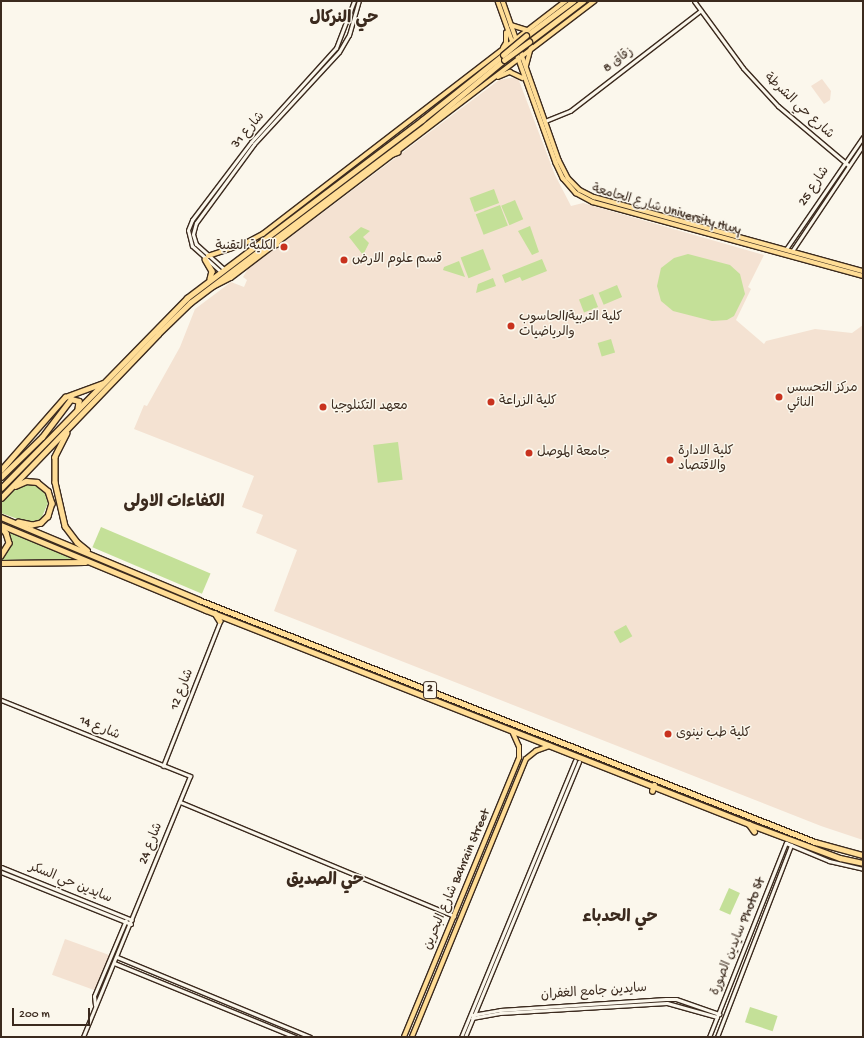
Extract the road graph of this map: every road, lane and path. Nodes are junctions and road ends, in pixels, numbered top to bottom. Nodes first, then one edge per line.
1 (357, 1) edge
2 (498, 1) edge
3 (503, 1) edge
4 (566, 1) edge
5 (573, 1) edge
6 (583, 1) edge
7 (594, 1) edge
8 (694, 1) edge
9 (701, 10) junction
10 (504, 20) junction
11 (511, 25) junction
12 (528, 30) junction
13 (516, 40) junction
14 (511, 43) junction
15 (531, 44) junction
16 (502, 53) junction
17 (521, 55) junction
18 (517, 59) junction
19 (526, 67) junction
20 (524, 78) junction
21 (492, 80) junction
22 (300, 89) junction
23 (303, 92) junction
24 (545, 121) junction
25 (863, 137) edge
26 (863, 145) edge
27 (397, 152) junction
28 (385, 156) junction
29 (844, 162) junction
30 (848, 165) junction
31 (200, 209) junction
32 (204, 212) junction
33 (672, 219) junction
34 (671, 224) junction
35 (188, 230) junction
36 (193, 231) junction
37 (269, 232) junction
38 (276, 244) junction
39 (260, 249) junction
40 (786, 250) junction
41 (792, 251) junction
42 (205, 257) junction
43 (222, 270) junction
44 (863, 271) edge
45 (863, 276) edge
46 (210, 280) junction
47 (208, 289) junction
48 (110, 376) junction
49 (71, 419) junction
50 (72, 425) junction
51 (1, 470) edge
52 (1, 477) edge
53 (1, 488) edge
54 (10, 489) junction
55 (1, 498) edge
56 (1, 516) edge
57 (12, 521) junction
58 (1, 526) edge
59 (1, 556) edge
60 (106, 560) junction
61 (1, 563) edge
62 (94, 564) junction
63 (173, 582) dead end
64 (171, 588) junction
65 (211, 614) junction
66 (220, 622) joint
67 (237, 622) junction
68 (235, 627) dead end
69 (401, 678) junction
70 (398, 684) junction
71 (1, 700) edge
72 (478, 716) junction
73 (475, 722) dead end
74 (512, 730) junction
75 (552, 746) junction
76 (577, 762) dead end
77 (163, 766) junction
78 (190, 776) joint
79 (654, 785) junction
80 (652, 791) dead end
81 (690, 792) junction
82 (688, 798) junction
83 (180, 802) junction
84 (749, 824) junction
85 (754, 831) dead end
86 (791, 845) junction
87 (540, 853) junction
88 (827, 853) junction
89 (863, 855) edge
90 (825, 859) junction
91 (863, 863) edge
92 (1, 867) edge
93 (863, 869) edge
94 (1, 872) edge
95 (454, 916) junction
96 (126, 920) junction
97 (132, 920) junction
98 (131, 924) junction
99 (502, 937) junction
100 (506, 939) junction
101 (116, 957) junction
102 (124, 960) junction
103 (114, 963) junction
104 (122, 966) junction
105 (424, 986) junction
106 (431, 989) junction
107 (729, 989) junction
108 (734, 991) junction
109 (210, 996) junction
110 (208, 1000) junction
111 (95, 1005) junction
112 (718, 1015) junction
113 (471, 1016) junction
114 (83, 1037) edge
115 (296, 1037) edge
116 (310, 1037) edge
117 (404, 1037) edge
118 (412, 1037) edge
119 (460, 1037) edge
120 (465, 1037) edge
121 (709, 1037) edge
122 (717, 1037) edge

1 - 22 street, شارع 31
1 - 23 street, شارع 31
2 - 10 main road
3 - 11 main road, شارع الجامعة University Hwy
4 - 12 main road
5 - 16 highway, bridge
6 - 15 highway
7 - 15 main road
8 - 9 street, شارع حي الشرطة
9 - 24 street, زقاق 8
9 - 29 street, شارع حي الشرطة
10 - 14 main road, شارع الجامعة University Hwy
10 - 16 main road
11 - 12 main road
11 - 13 main road, شارع الجامعة University Hwy
12 - 13 main road
13 - 14 main road
13 - 17 main road, شارع الجامعة University Hwy
14 - 16 main road
14 - 18 main road, شارع الجامعة University Hwy
15 - 17 main road
15 - 19 main road
15 - 28 highway, bridge
16 - 37 highway
17 - 18 main road
17 - 19 main road, شارع الجامعة University Hwy
18 - 20 main road, شارع الجامعة University Hwy
18 - 21 main road
19 - 24 main road, شارع الجامعة University Hwy
20 - 21 main road
20 - 34 main road, شارع الجامعة University Hwy
21 - 27 main road
22 - 23 street
22 - 31 street, شارع 31
23 - 32 street, شارع 31
24 - 33 main road, شارع الجامعة University Hwy
25 - 29 street, شارع 25
26 - 30 street, شارع 25
27 - 28 highway
27 - 38 main road
28 - 39 highway
29 - 30 street, شارع حي الشرطة
29 - 40 street, شارع 25
30 - 41 street, شارع 25
31 - 32 street
31 - 35 street, شارع 31
32 - 36 street, شارع 31
33 - 34 main road
33 - 40 main road, شارع الجامعة University Hwy
34 - 45 main road, شارع الجامعة University Hwy
35 - 36 street
35 - 42 street
36 - 42 street
37 - 42 main road
37 - 43 highway
38 - 39 highway
38 - 47 main road
39 - 47 highway
40 - 41 main road, شارع الجامعة University Hwy
41 - 44 main road, شارع الجامعة University Hwy
42 - 43 street
42 - 46 highway
43 - 46 highway
46 - 48 highway
47 - 50 highway
48 - 49 highway
48 - 51 highway
49 - 52 highway
49 - 53 highway
50 - 54 highway
50 - 60 highway
54 - 55 highway
54 - 57 highway
56 - 57 highway, 2
57 - 60 highway, 2
58 - 59 highway
58 - 62 highway, 2
60 - 64 highway, 2
61 - 62 highway
62 - 65 highway, 2
63 - 64 highway
64 - 69 highway, 2
65 - 66 highway
65 - 67 highway, 2
66 - 77 street, شارع 12
67 - 68 highway
67 - 70 highway, 2
69 - 70 highway
69 - 81 highway, 2
70 - 72 highway, 2
71 - 77 street, شارع 14
72 - 73 highway
72 - 74 highway, 2
74 - 75 highway, 2
74 - 95 main road, شارع البحرين Bahrain Street
75 - 79 highway, 2
75 - 106 main road, شارع البحرين Bahrain Street
76 - 87 street
77 - 78 street, شارع 14
78 - 83 street, شارع 24
79 - 80 highway
79 - 82 highway, 2
81 - 82 highway
81 - 89 highway, 2
82 - 84 highway, 2
83 - 95 street
83 - 97 street, شارع 24
84 - 85 highway
84 - 88 highway, 2
86 - 90 street
86 - 107 street, سايدين الصورة Photo St
86 - 108 street, سايدين الصورة Photo St
87 - 99 street
87 - 100 street
88 - 90 highway
88 - 91 highway, 2
90 - 93 street
92 - 96 street, سايدين حي السكر
94 - 96 street, سايدين حي السكر
95 - 105 main road, شارع البحرين Bahrain Street
96 - 97 street, سايدين حي السكر
96 - 98 street, سايدين حي السكر
96 - 111 street
97 - 98 street, شارع 24
98 - 101 street, شارع 24
99 - 100 street
99 - 113 street
100 - 113 street
101 - 102 street
101 - 103 street, شارع 24
102 - 104 street
102 - 109 street
103 - 104 street
103 - 111 street, شارع 24
104 - 110 street
105 - 106 main road
105 - 117 main road, شارع البحرين Bahrain Street
106 - 118 main road, شارع البحرين Bahrain Street
107 - 108 street
107 - 112 street, سايدين الصورة Photo St
108 - 122 street, سايدين الصورة Photo St
109 - 110 street
109 - 116 street
110 - 115 street
111 - 114 street
112 - 113 street, سايدين جامع الغفران
112 - 121 street, سايدين الصورة Photo St
113 - 119 street
113 - 120 street

